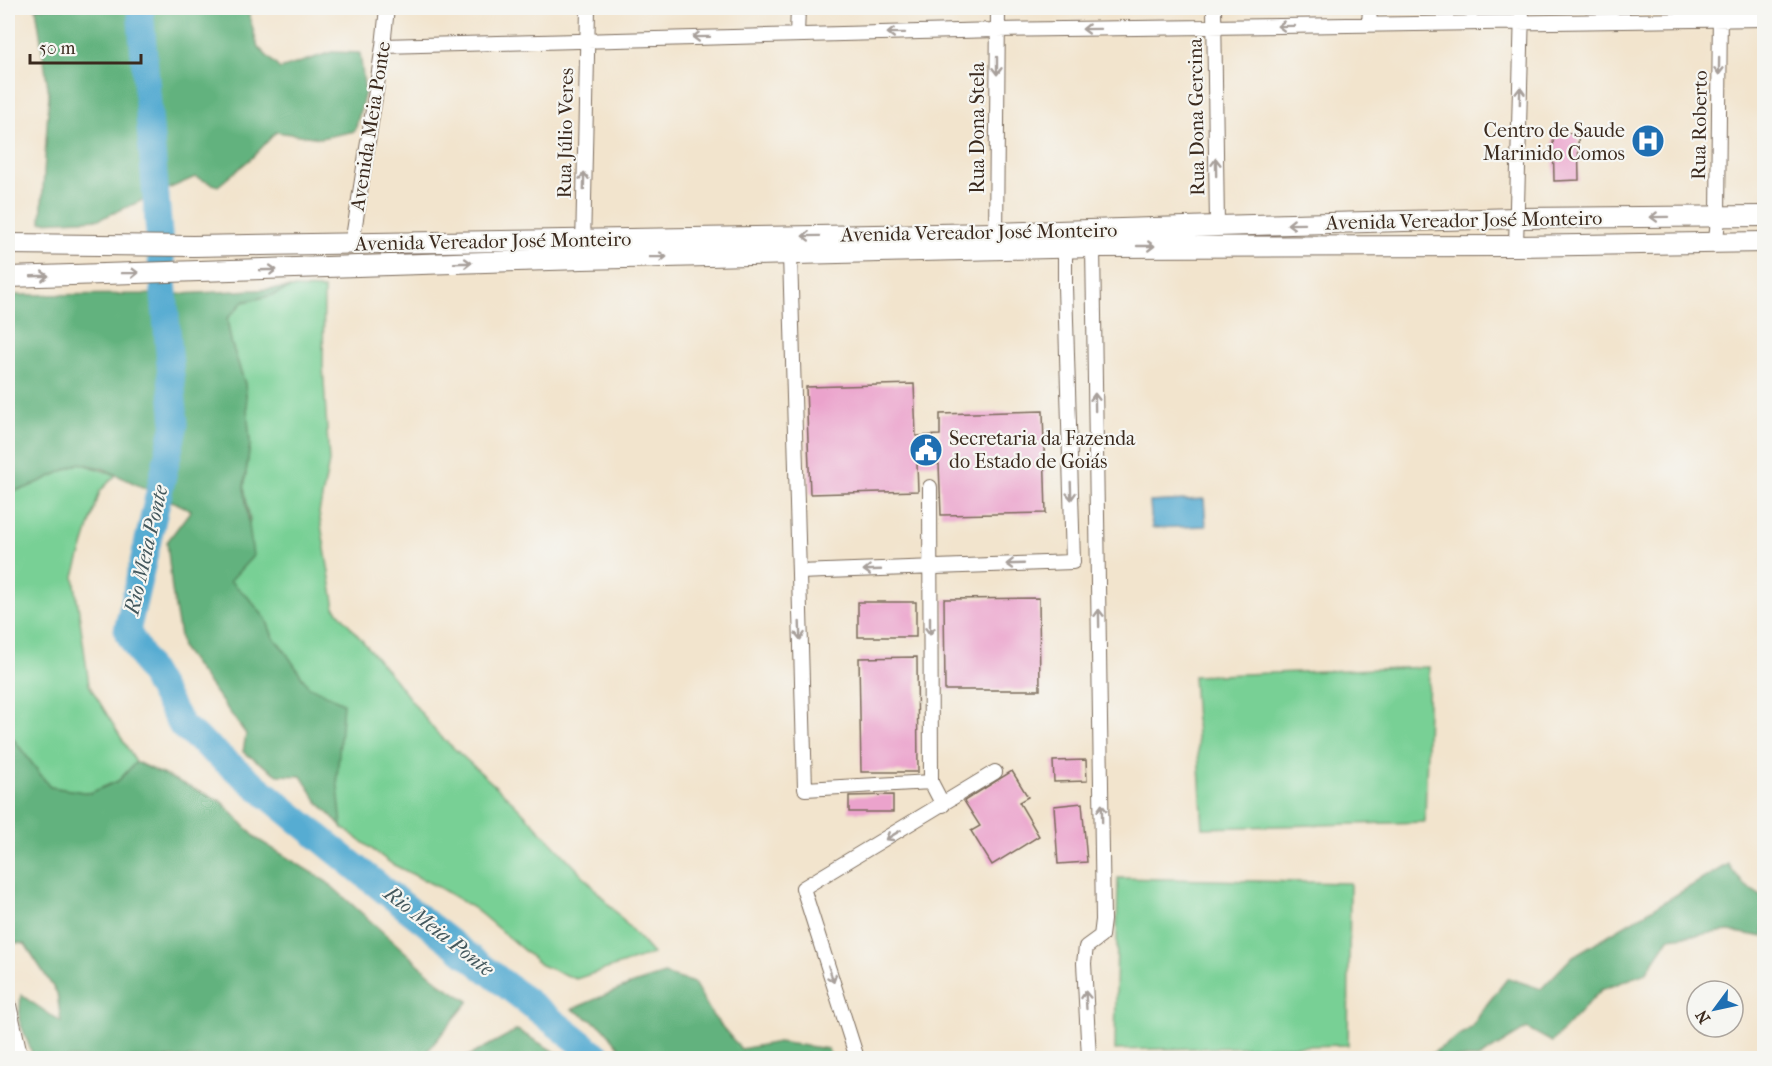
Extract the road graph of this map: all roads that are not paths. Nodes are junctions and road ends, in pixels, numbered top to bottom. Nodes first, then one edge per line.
1 (387, 8) edge
2 (588, 8) edge
3 (798, 8) edge
4 (998, 8) edge
5 (1214, 8) edge
6 (1370, 8) edge
7 (1522, 8) edge
8 (1720, 13) edge
9 (1764, 19) edge
10 (1521, 22) junction
11 (1369, 24) junction
12 (1214, 27) junction
13 (997, 30) junction
14 (797, 35) junction
15 (587, 40) junction
16 (383, 46) junction
17 (1718, 216) junction
18 (1764, 216) edge
19 (1518, 218) junction
20 (1217, 226) junction
21 (996, 241) junction
22 (1764, 242) edge
23 (1716, 243) junction
24 (8, 244) edge
25 (352, 244) junction
26 (1516, 246) junction
27 (1093, 247) junction
28 (1065, 248) junction
29 (582, 249) junction
30 (790, 254) junction
31 (8, 277) edge
32 (930, 488) dead end
33 (930, 567) junction
34 (799, 572) junction
35 (995, 772) dead end
36 (932, 782) junction
37 (943, 805) junction
38 (8, 1001) edge
39 (21, 1059) edge
40 (858, 1059) edge
41 (1089, 1059) edge

1 - 16 street, Avenida Meia Ponte
2 - 15 street, Rua Júlio Veres
3 - 14 street
4 - 13 street, Rua Dona Stela
5 - 12 street, Rua Dona Gercina
6 - 11 street
7 - 10 street
8 - 9 street
8 - 10 street
8 -> 17 street, Rua Roberto
10 - 11 street
19 -> 10 street
11 -> 12 street
12 -> 13 street
20 -> 12 street, Rua Dona Gercina
13 -> 14 street
13 -> 21 street, Rua Dona Stela
14 -> 15 street
15 - 16 street
29 -> 15 street, Rua Júlio Veres
16 - 25 street, Avenida Meia Ponte
17 - 18 main road, Avenida Vereador José Monteiro
17 -> 19 main road, Avenida Vereador José Monteiro
17 - 23 street, Rua Roberto
19 -> 20 main road, Avenida Vereador José Monteiro
19 - 26 street
20 - 21 main road, Avenida Vereador José Monteiro
21 - 28 main road, Avenida Vereador José Monteiro
21 -> 29 main road, Avenida Vereador José Monteiro
21 - 30 main road, Avenida Vereador José Monteiro
22 - 23 main road, Avenida Vereador José Monteiro
23 - 26 main road, Avenida Vereador José Monteiro
24 - 25 main road, Avenida Vereador José Monteiro
25 - 29 main road, Avenida Vereador José Monteiro
27 -> 26 main road, Avenida Vereador José Monteiro
27 - 28 main road, Avenida Vereador José Monteiro
41 -> 27 street
28 -> 33 street
29 -> 30 main road, Avenida Vereador José Monteiro
31 -> 29 main road, Avenida Vereador José Monteiro
30 - 34 street
32 - 33 street
33 -> 34 street
33 -> 36 street
34 -> 36 street
35 - 37 street
36 - 37 street
37 -> 40 street
38 - 39 street

